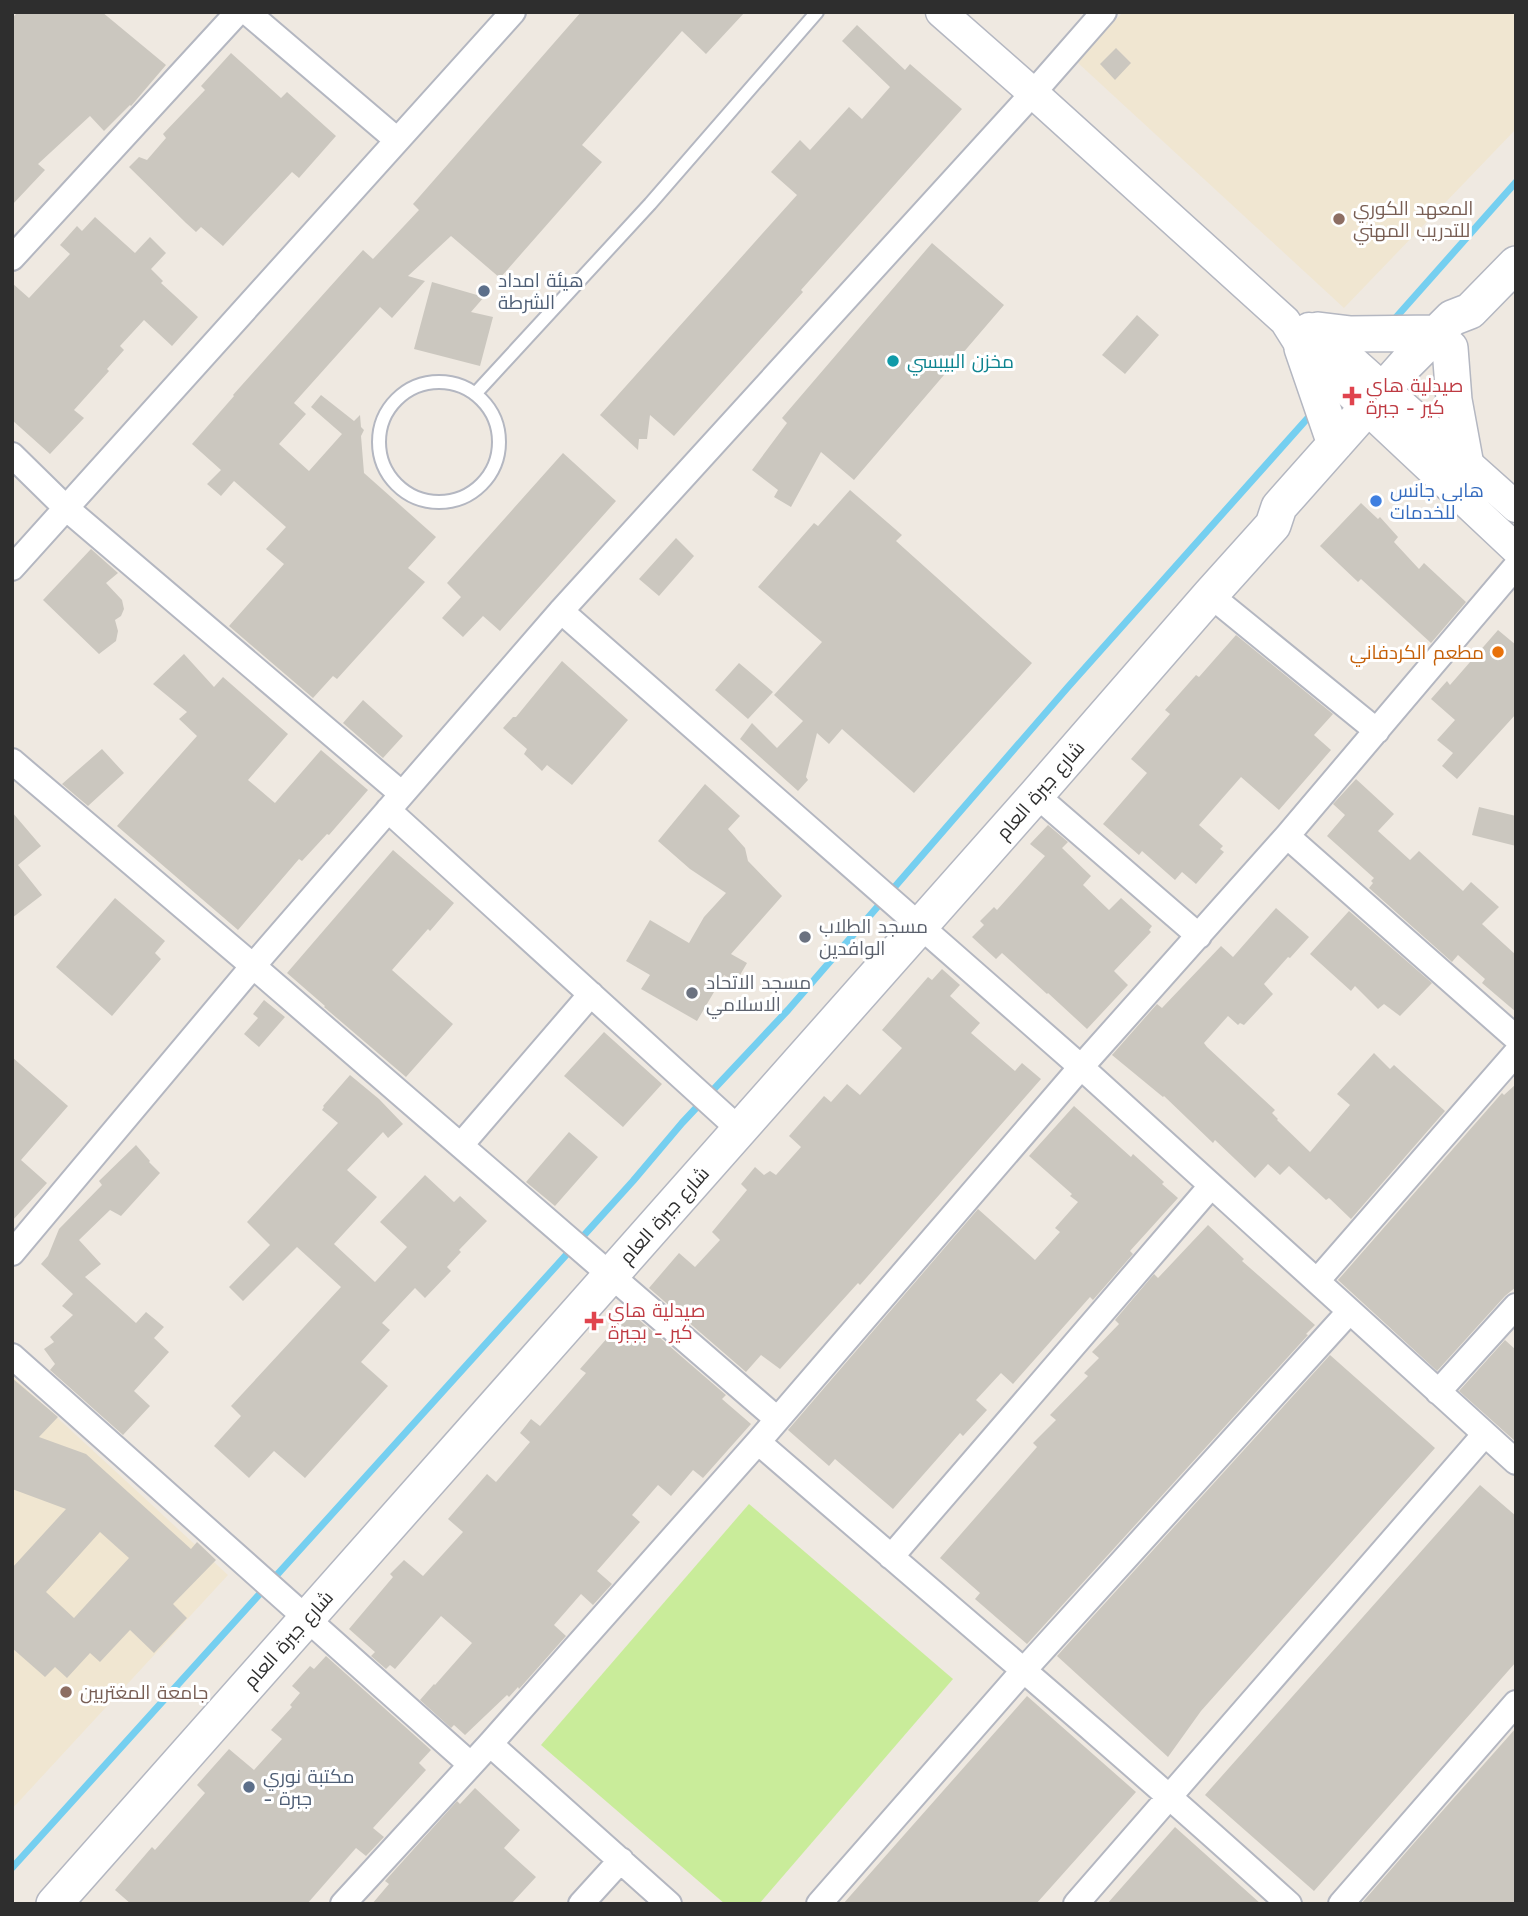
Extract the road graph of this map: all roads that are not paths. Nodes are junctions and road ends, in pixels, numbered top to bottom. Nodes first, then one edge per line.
1 (238, 12) edge
2 (247, 12) edge
3 (513, 12) edge
4 (817, 12) edge
5 (941, 12) edge
6 (1104, 12) edge
7 (1033, 93) junction
8 (397, 141) junction
9 (12, 258) edge
10 (1516, 264) edge
11 (1302, 333) junction
12 (1444, 341) junction
13 (475, 394) junction
14 (1381, 408) junction
15 (1335, 444) junction
16 (12, 455) edge
17 (1465, 460) junction
18 (1516, 507) edge
19 (66, 508) junction
20 (1273, 525) junction
21 (1516, 548) edge
22 (1516, 566) edge
23 (12, 568) edge
24 (1210, 595) junction
25 (562, 611) junction
26 (1377, 731) junction
27 (12, 761) edge
28 (1036, 795) junction
29 (395, 802) junction
30 (1287, 836) junction
31 (920, 926) junction
32 (1199, 936) junction
33 (253, 966) junction
34 (591, 994) junction
35 (1516, 1038) edge
36 (1516, 1053) edge
37 (1081, 1067) junction
38 (740, 1130) junction
39 (460, 1145) junction
40 (1211, 1186) junction
41 (12, 1253) edge
42 (610, 1276) junction
43 (1317, 1281) junction
44 (1516, 1306) edge
45 (1349, 1312) junction
46 (12, 1356) edge
47 (1438, 1392) junction
48 (777, 1419) junction
49 (1485, 1434) junction
50 (758, 1442) junction
51 (1516, 1462) edge
52 (891, 1557) junction
53 (306, 1619) junction
54 (1023, 1671) junction
55 (1516, 1703) edge
56 (490, 1744) junction
57 (470, 1764) junction
58 (1170, 1797) junction
59 (621, 1860) junction
60 (54, 1904) edge
61 (342, 1904) edge
62 (581, 1904) edge
63 (669, 1904) edge
64 (819, 1904) edge
65 (1076, 1904) edge
66 (1289, 1904) edge
67 (1341, 1904) edge

1 - 9 street
2 - 8 street
3 - 8 street
4 - 13 lane
5 - 7 street
6 - 7 street
7 - 11 street
7 - 25 street
8 - 19 street
10 - 12 main road
11 - 12 main road
11 - 14 street
11 - 15 main road
12 - 14 main road
12 - 17 main road
13 - 13 lane
14 - 15 main road
14 - 17 street
14 - 20 main road
14 - 21 street
15 - 20 main road
16 - 19 street
17 - 18 street
19 - 23 street
19 - 29 street
20 - 24 main road, شارع جبرة العام
22 - 26 street
24 - 26 street
24 - 28 main road, شارع جبرة العام
25 - 29 street
25 - 31 street
26 - 30 street
27 - 33 street
28 - 31 main road, شارع جبرة العام
28 - 32 street
29 - 33 street
29 - 34 street
30 - 32 street
30 - 35 street
31 - 37 street
31 - 38 main road, شارع جبرة العام
32 - 37 street
33 - 39 street
33 - 41 street
34 - 38 street
34 - 39 street
36 - 43 street
37 - 40 street
37 - 48 street
38 - 42 main road, شارع جبرة العام
39 - 42 street
40 - 43 street
40 - 52 street
42 - 48 street
42 - 53 main road, شارع جبرة العام
43 - 45 street
44 - 47 street
45 - 47 street
45 - 54 street
46 - 53 street
47 - 49 street
48 - 50 street
49 - 51 street
49 - 58 street
50 - 52 street
50 - 56 street
52 - 54 street
53 - 57 street
53 - 60 main road, شارع جبرة العام
54 - 58 street
54 - 64 street
55 - 67 street
56 - 57 street
56 - 59 street
57 - 61 street
58 - 65 street
58 - 66 street
59 - 62 street
59 - 63 street

